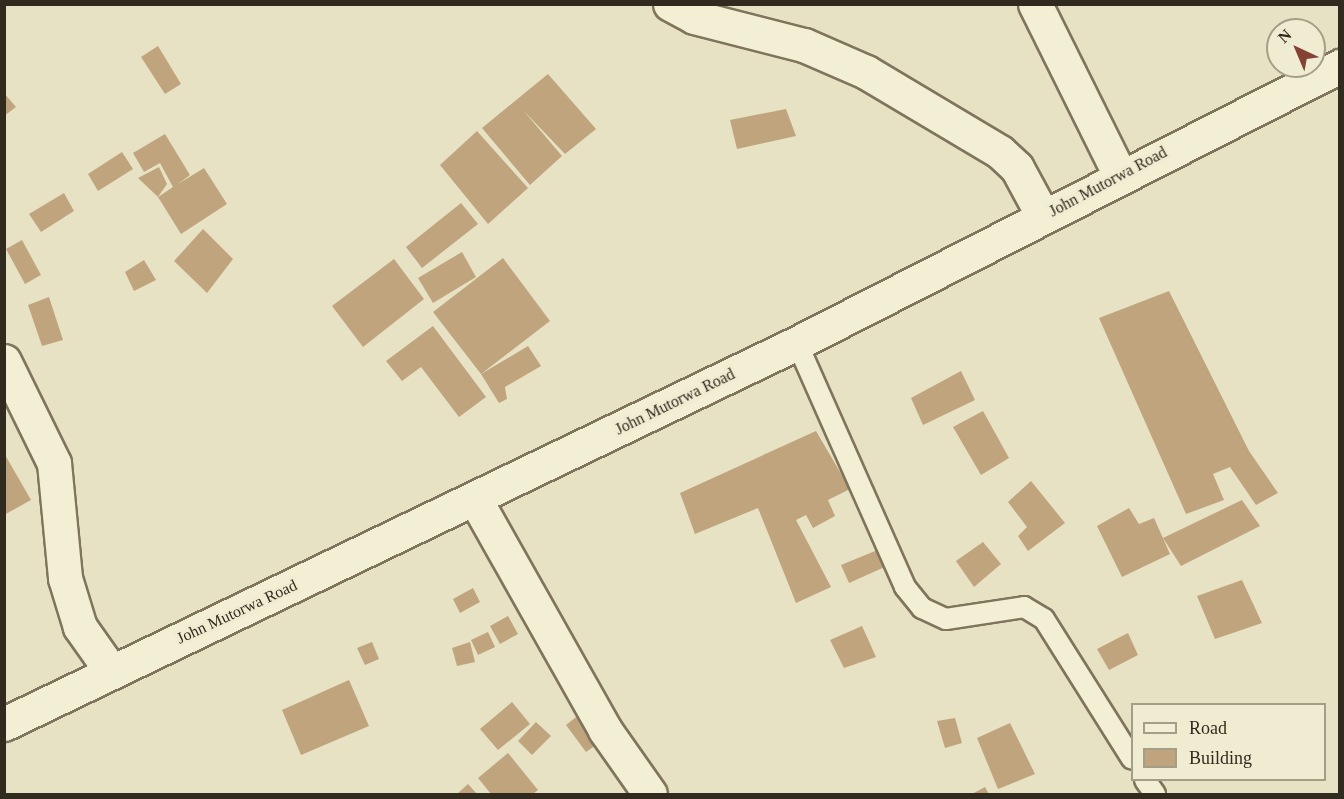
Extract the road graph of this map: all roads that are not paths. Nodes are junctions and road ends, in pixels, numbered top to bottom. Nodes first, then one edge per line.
1 (670, 4) edge
2 (1035, 4) edge
3 (1340, 66) edge
4 (1120, 175) junction
5 (1043, 216) junction
6 (797, 342) junction
7 (4, 361) edge
8 (475, 499) junction
9 (111, 672) junction
10 (4, 724) edge
11 (1131, 757) edge
12 (1146, 781) edge
13 (650, 795) edge
14 (1155, 795) edge

1 - 5 street
2 - 4 street
3 - 4 street, John Mutorwa Road
4 - 5 street, John Mutorwa Road
5 - 6 street, John Mutorwa Road
6 - 8 street, John Mutorwa Road
6 - 11 lane
7 - 9 street
8 - 9 street, John Mutorwa Road
8 - 13 street
9 - 10 street, John Mutorwa Road
12 - 14 lane

